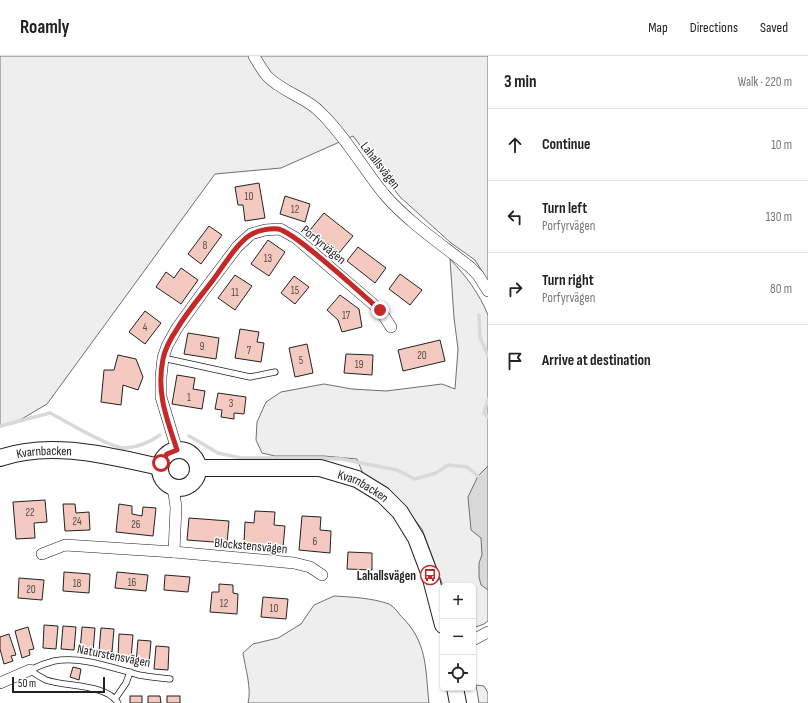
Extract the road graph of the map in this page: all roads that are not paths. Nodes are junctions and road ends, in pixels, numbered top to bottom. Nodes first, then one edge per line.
1 (254, 56) edge
2 (488, 292) edge
3 (391, 327) dead end
4 (163, 358) junction
5 (275, 372) dead end
6 (177, 450) junction
7 (0, 458) edge
8 (160, 467) junction
9 (198, 468) junction
10 (173, 487) junction
11 (174, 552) junction
12 (42, 554) dead end
13 (322, 575) dead end
14 (441, 619) edge
15 (488, 632) edge
16 (476, 638) edge
17 (30, 670) junction
18 (130, 672) junction
19 (170, 679) dead end
20 (0, 683) edge
21 (456, 691) edge
22 (117, 701) edge
23 (458, 703) edge

1 - 2 street, Lahallsvägen
3 - 4 street, Porfyrvägen
4 - 5 lane
4 - 6 street, Porfyrvägen
6 - 8 street
6 - 9 street
7 - 8 street, Kvarnbacken
8 - 10 street
9 - 10 street
9 - 14 street, Kvarnbacken
10 - 11 street
11 - 12 street, Blockstensvägen
11 - 13 street, Blockstensvägen
15 - 16 street
17 - 18 lane, Naturstensvägen
17 - 20 street, Naturstensvägen
17 - 22 lane
18 - 19 lane, Naturstensvägen
18 - 22 lane
21 - 23 street

